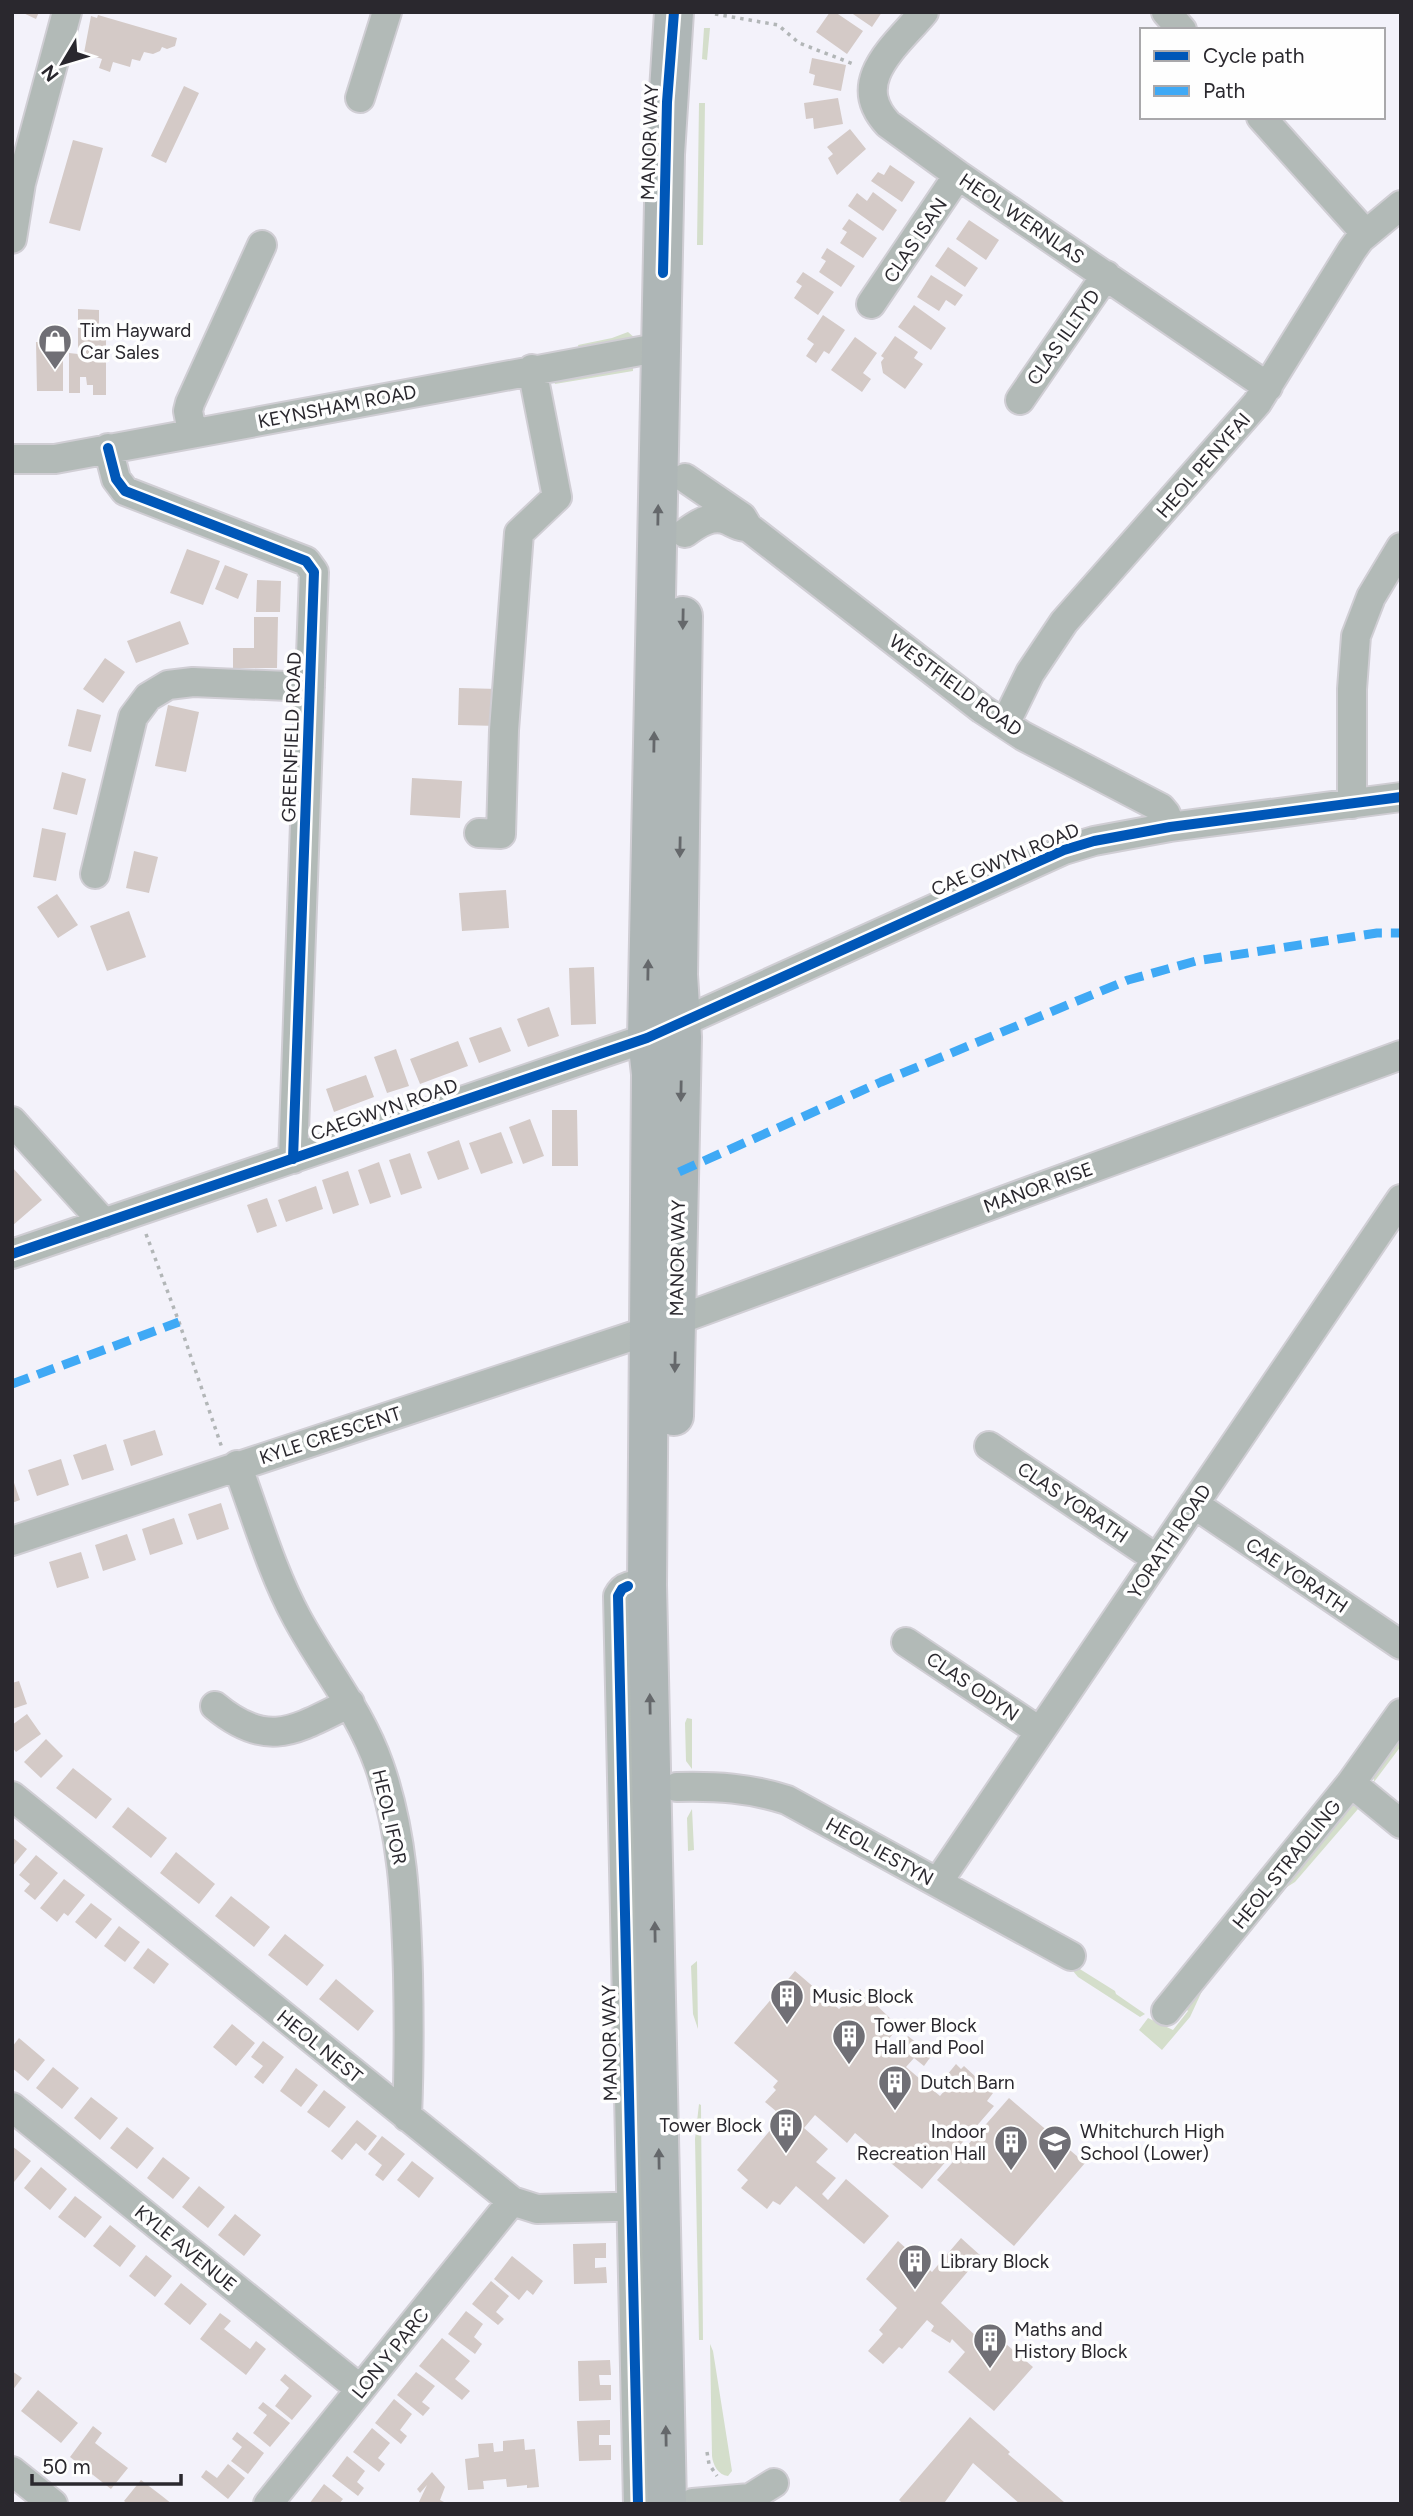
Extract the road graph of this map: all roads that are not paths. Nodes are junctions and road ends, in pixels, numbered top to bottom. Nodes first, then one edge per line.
1 (67, 12) edge
2 (387, 12) edge
3 (674, 12) edge
4 (924, 12) edge
5 (1166, 12) edge
6 (707, 13) edge
7 (1180, 28) edge
8 (360, 98) dead end
9 (1263, 119) edge
10 (958, 175) junction
11 (1401, 205) edge
12 (1366, 234) junction
13 (12, 239) edge
14 (262, 245) dead end
15 (1106, 275) junction
16 (872, 304) dead end
17 (662, 347) junction
18 (532, 369) junction
19 (1268, 387) junction
20 (1020, 400) dead end
21 (192, 432) junction
22 (108, 448) junction
23 (12, 459) edge
24 (685, 478) junction
25 (748, 527) junction
26 (685, 533) junction
27 (1401, 547) edge
28 (310, 687) junction
29 (1005, 724) junction
30 (1401, 797) edge
31 (1352, 804) junction
32 (1170, 827) junction
33 (479, 833) dead end
34 (95, 874) dead end
35 (681, 1023) junction
36 (647, 1038) junction
37 (1401, 1055) edge
38 (12, 1121) edge
39 (293, 1159) junction
40 (1401, 1199) edge
41 (104, 1223) junction
42 (12, 1254) edge
43 (662, 1326) junction
44 (989, 1446) dead end
45 (231, 1461) junction
46 (1194, 1504) junction
47 (12, 1541) edge
48 (1157, 1559) junction
49 (906, 1642) dead end
50 (1401, 1645) edge
51 (350, 1703) junction
52 (215, 1706) dead end
53 (1401, 1713) edge
54 (1040, 1731) junction
55 (1351, 1783) junction
56 (677, 1787) junction
57 (12, 1796) edge
58 (1401, 1824) edge
59 (937, 1882) junction
60 (1071, 1956) dead end
61 (1166, 2011) dead end
62 (12, 2107) edge
63 (407, 2117) junction
64 (512, 2202) junction
65 (646, 2207) junction
66 (360, 2389) junction
67 (12, 2471) edge
68 (774, 2483) dead end
69 (693, 2496) edge
70 (53, 2504) edge
71 (268, 2504) edge
72 (638, 2504) edge

1 - 13 street
2 - 8 street
3 - 17 highway, MANOR WAY
4 - 10 street, HEOL WERNLAS
5 - 7 street
6 - 24 highway, MANOR WAY
9 - 12 street
10 - 15 street, HEOL WERNLAS
10 - 16 street, CLAS ISAN
11 - 12 street, HEOL PENYFAI
12 - 19 street, HEOL PENYFAI
14 - 21 street
15 - 19 street, HEOL WERNLAS
15 - 20 street, CLAS ILLTYD
17 - 18 street, KEYNSHAM ROAD
36 -> 17 highway, MANOR WAY
18 - 21 street, KEYNSHAM ROAD
18 - 33 street
19 - 29 street, HEOL PENYFAI
21 - 22 street, KEYNSHAM ROAD
22 - 23 street, KEYNSHAM ROAD
22 - 28 street, GREENFIELD ROAD
24 - 25 street, WESTFIELD ROAD
24 - 26 highway, MANOR WAY
25 - 26 street, WESTFIELD ROAD
25 - 29 street, WESTFIELD ROAD
26 -> 35 highway, MANOR WAY
27 - 31 street
28 - 34 street
28 - 39 street, GREENFIELD ROAD
29 - 32 street, WESTFIELD ROAD
30 - 31 street, CAE GWYN ROAD
31 - 32 street, CAE GWYN ROAD
32 - 35 street, CAE GWYN ROAD
35 - 36 street, CAE GWYN ROAD
35 -> 43 highway, MANOR WAY
36 - 39 street, CAEGWYN ROAD
36 - 43 highway, MANOR WAY
37 - 43 street, MANOR RISE
38 - 41 street
39 - 41 street, CAEGWYN ROAD
40 - 46 street, YORATH ROAD
41 - 42 street, CAEGWYN ROAD
43 - 45 street, KYLE CRESCENT
43 -> 56 highway, MANOR WAY
43 - 65 highway, MANOR WAY
44 - 48 street, CLAS YORATH
45 - 47 street, KYLE CRESCENT
45 - 51 street, HEOL IFOR
46 - 48 street, YORATH ROAD
46 - 50 street, CAE YORATH
48 - 54 street, YORATH ROAD
49 - 54 street, CLAS ODYN
51 - 52 street
51 - 63 street, HEOL IFOR
53 - 55 street, HEOL STRADLING
54 - 59 street, YORATH ROAD
55 - 58 street
55 - 61 street, HEOL STRADLING
56 - 59 street, HEOL IESTYN
56 - 69 highway, MANOR WAY
57 - 63 street, HEOL NEST
59 - 60 street, HEOL IESTYN
62 - 66 street, KYLE AVENUE
63 - 64 street, HEOL NEST
64 - 65 street, HEOL NEST
64 - 66 street, LON Y PARC
69 -> 65 highway, MANOR WAY
65 - 72 street, MANOR WAY
66 - 71 street, LON Y PARC
67 - 70 street
68 - 69 street

